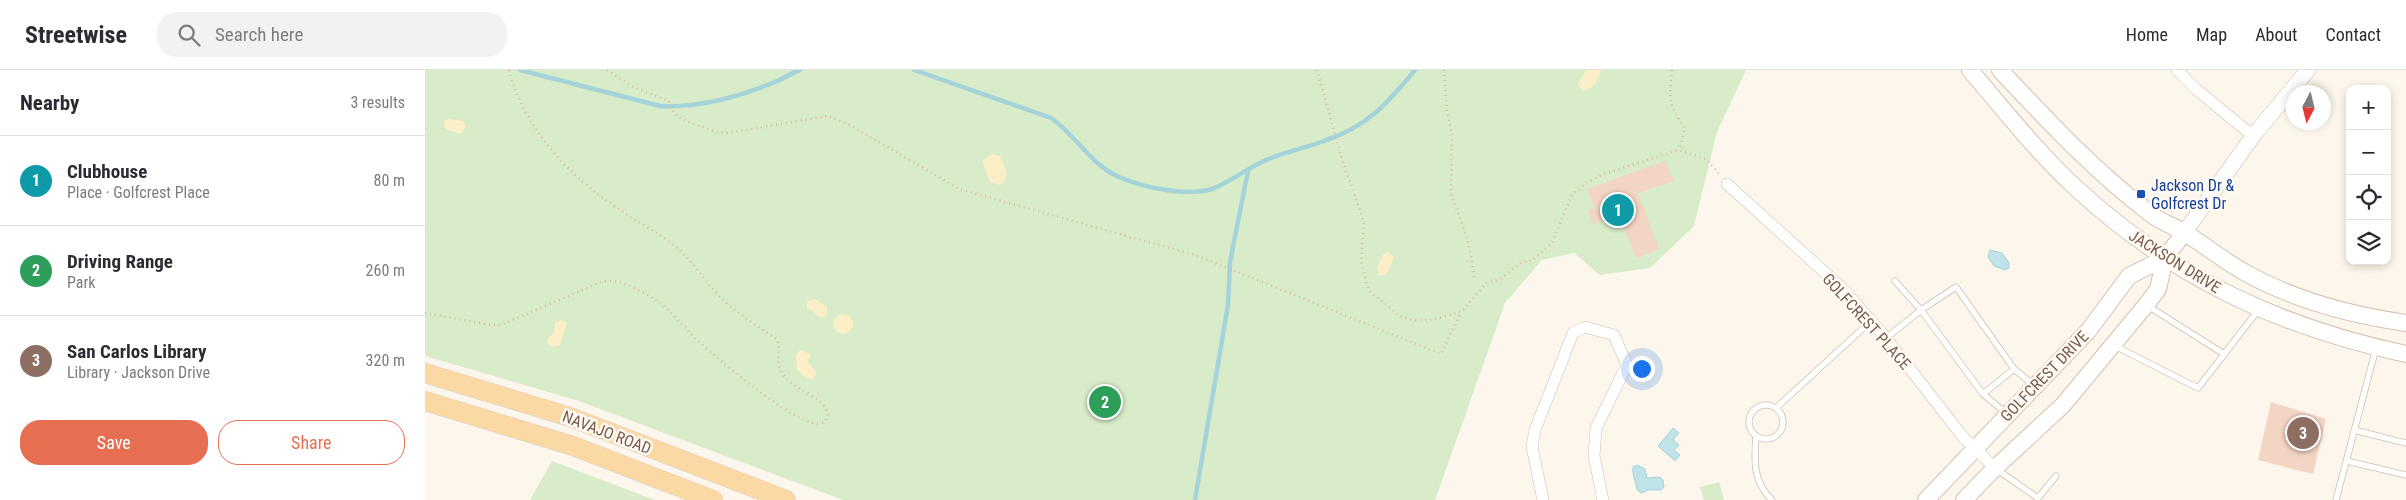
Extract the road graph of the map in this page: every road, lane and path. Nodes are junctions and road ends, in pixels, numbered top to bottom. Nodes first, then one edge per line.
1 (509, 70) edge
2 (607, 70) edge
3 (1317, 70) edge
4 (1444, 70) edge
5 (1672, 70) edge
6 (1970, 70) edge
7 (2000, 70) edge
8 (2177, 70) edge
9 (2308, 70) edge
10 (2253, 136) junction
11 (1679, 150) junction
12 (1727, 184) joint
13 (2184, 232) junction
14 (2165, 258) junction
15 (1475, 280) dead end
16 (1895, 281) dead end
17 (2146, 305) junction
18 (2259, 309) junction
19 (1921, 310) junction
20 (1461, 312) junction
21 (425, 313) edge
22 (1871, 321) junction
23 (2406, 323) edge
24 (1886, 338) junction
25 (2113, 345) junction
26 (2376, 348) junction
27 (2224, 354) junction
28 (2406, 354) edge
29 (2014, 369) junction
30 (425, 373) edge
31 (2036, 387) junction
32 (1983, 394) junction
33 (425, 401) edge
34 (1776, 408) junction
35 (2007, 414) junction
36 (2354, 430) junction
37 (1756, 436) junction
38 (2406, 443) edge
39 (1975, 448) junction
40 (2347, 461) junction
41 (1995, 468) junction
42 (2406, 475) edge
43 (2056, 476) dead end
44 (1539, 499) edge
45 (2037, 499) edge
46 (713, 500) edge
47 (786, 500) edge
48 (1603, 500) edge
49 (1772, 500) edge
50 (1926, 500) edge
51 (1964, 500) edge
52 (2336, 500) edge

1 - 21 path
2 - 20 path
3 - 20 path
4 - 15 path
5 - 11 path
6 - 14 main road, JACKSON DRIVE
7 - 13 main road, JACKSON DRIVE
8 - 10 street
9 - 10 street, GOLFCREST DRIVE
10 - 13 street, GOLFCREST DRIVE
11 - 12 path
11 - 20 path
12 - 22 street, GOLFCREST PLACE
13 - 14 main road, GOLFCREST DRIVE
13 - 23 main road, JACKSON DRIVE
14 - 17 main road, GOLFCREST DRIVE
14 - 18 main road, JACKSON DRIVE
14 - 31 main road, GOLFCREST DRIVE
16 - 19 lane
17 - 25 main road, GOLFCREST DRIVE
17 - 27 lane
18 - 26 main road, JACKSON DRIVE
18 - 27 lane
19 - 24 lane
19 - 29 lane
19 - 32 lane
22 - 24 street, GOLFCREST PLACE
22 - 34 lane
24 - 39 street, GOLFCREST PLACE
25 - 27 lane
25 - 41 main road, GOLFCREST DRIVE
26 - 28 main road, JACKSON DRIVE
26 - 36 lane
29 - 31 lane
29 - 32 lane
30 - 47 main road, NAVAJO ROAD
31 - 35 main road, GOLFCREST DRIVE
32 - 35 lane
33 - 46 main road, NAVAJO ROAD
34 - 37 lane
34 - 37 lane
35 - 39 main road, GOLFCREST DRIVE
36 - 38 lane
36 - 40 lane
37 - 49 lane
39 - 41 street, GOLFCREST PLACE
39 - 50 main road, GOLFCREST DRIVE
40 - 42 lane
40 - 52 lane
41 - 45 lane
41 - 51 main road, GOLFCREST DRIVE
43 - 45 lane
44 - 48 street

